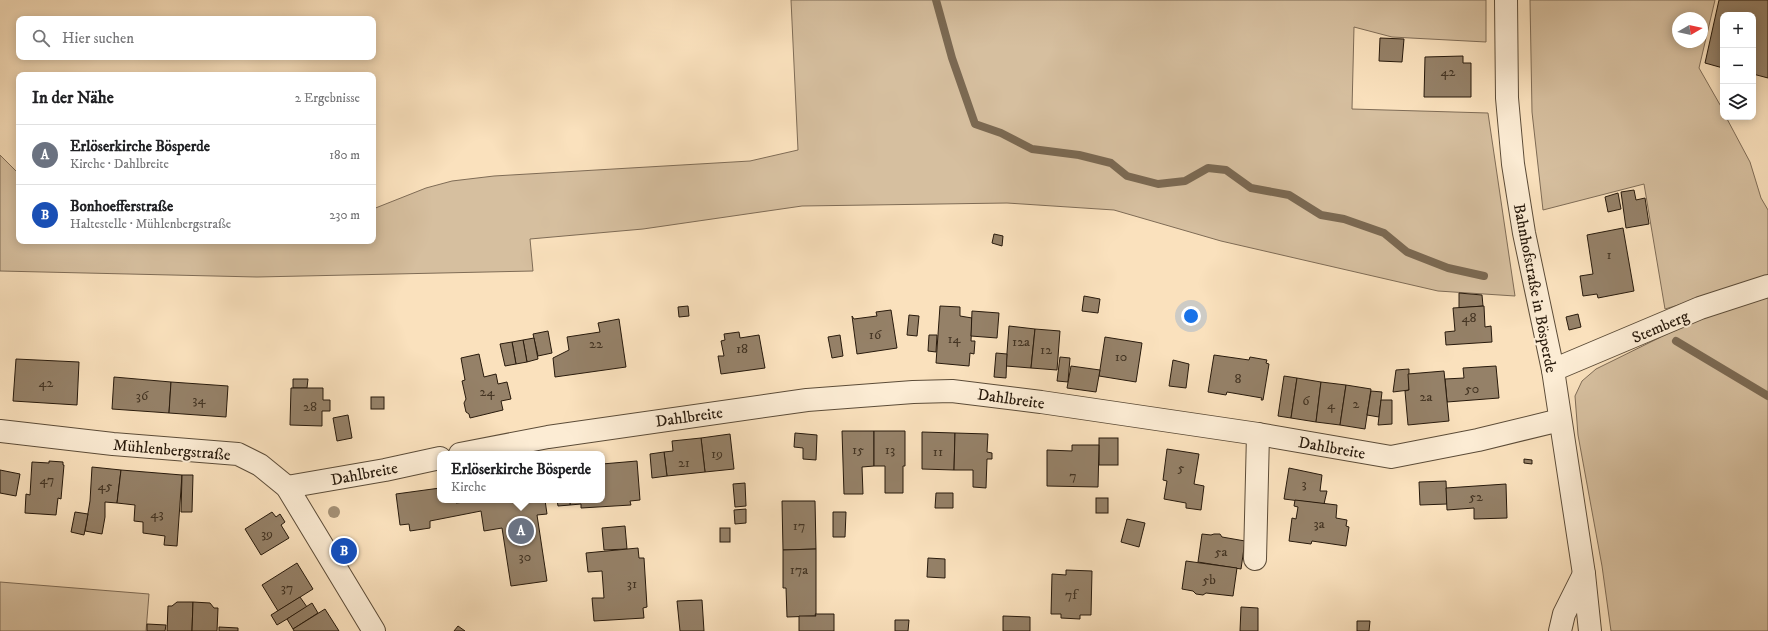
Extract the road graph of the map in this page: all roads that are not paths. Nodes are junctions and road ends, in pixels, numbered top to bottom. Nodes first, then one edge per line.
1 (1506, 0) edge
2 (1768, 286) edge
3 (1553, 370) junction
4 (1560, 420) junction
5 (0, 430) edge
6 (1258, 434) junction
7 (476, 451) edge
8 (437, 459) edge
9 (287, 487) junction
10 (1255, 559) dead end
11 (1584, 574) junction
12 (374, 631) edge
13 (1560, 631) edge
14 (1590, 631) edge

1 - 3 street, Bahnhofstraße in Bösperde
2 - 3 street, Stemberg
3 - 4 street, Bahnhofstraße in Bösperde
4 - 6 street, Dahlbreite
4 - 11 street, Bahnhofstraße in Bösperde
5 - 9 street, Mühlenbergstraße
6 - 7 street, Dahlbreite
6 - 10 street
8 - 9 street, Dahlbreite
9 - 12 street, Mühlenbergstraße
11 - 13 street
11 - 14 street, Bahnhofstraße in Bösperde

